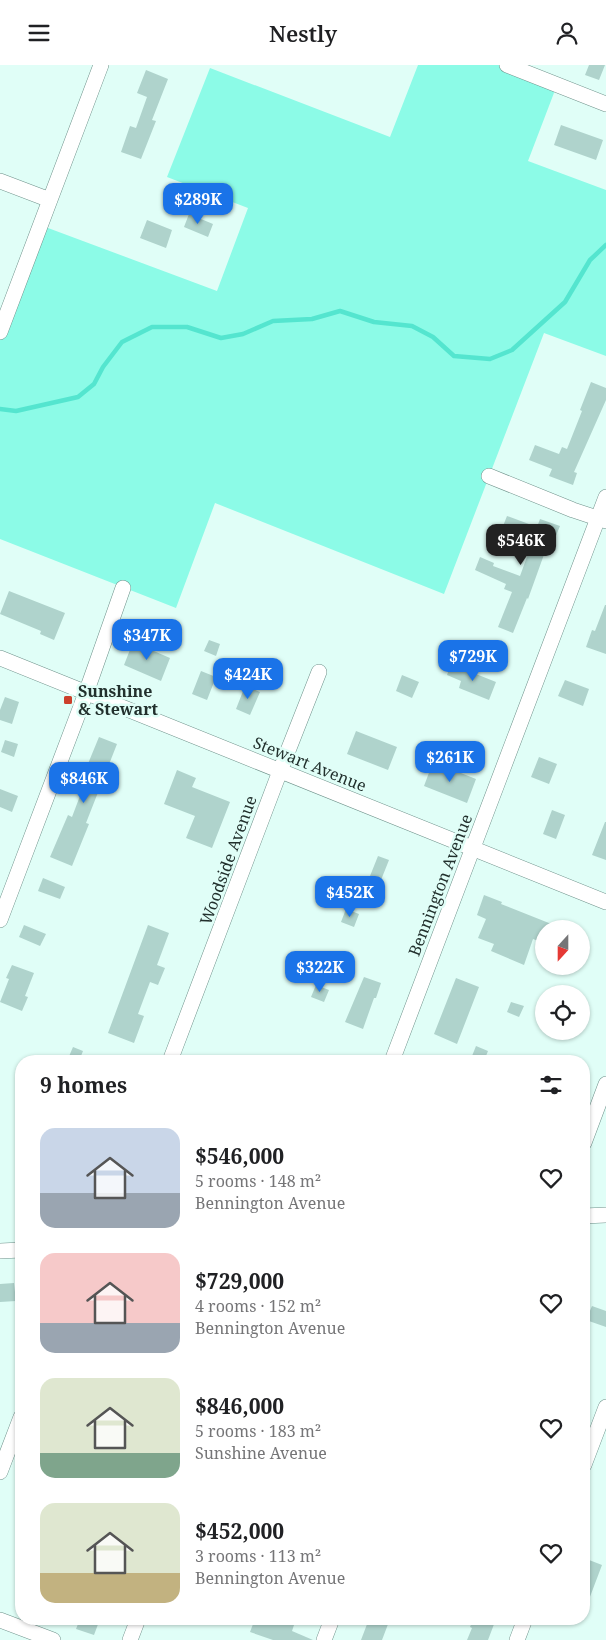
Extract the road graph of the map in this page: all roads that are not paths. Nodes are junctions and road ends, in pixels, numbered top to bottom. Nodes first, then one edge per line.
1 (101, 65) edge
2 (507, 65) edge
3 (544, 72) edge
4 (606, 104) edge
5 (0, 181) edge
6 (50, 200) junction
7 (0, 332) edge
8 (489, 476) dead end
9 (606, 497) edge
10 (602, 519) edge
11 (123, 588) dead end
12 (0, 658) edge
13 (319, 672) dead end
14 (86, 693) junction
15 (280, 771) junction
16 (473, 849) junction
17 (606, 902) edge
18 (0, 920) edge
19 (172, 1055) edge
20 (394, 1055) edge
21 (606, 1084) edge
22 (590, 1127) edge
23 (606, 1215) edge
24 (590, 1216) edge
25 (15, 1250) edge
26 (0, 1251) edge
27 (606, 1407) edge
28 (15, 1433) edge
29 (590, 1449) edge
30 (0, 1473) edge
31 (0, 1620) edge
32 (136, 1625) edge
33 (330, 1625) edge
34 (523, 1625) edge
35 (53, 1640) edge
36 (130, 1640) edge
37 (324, 1640) edge
38 (517, 1640) edge

1 - 6 street
2 - 3 street
3 - 4 street
5 - 6 street
6 - 7 street
8 - 10 street
9 - 10 street, Bennington Avenue
10 - 16 street, Bennington Avenue
11 - 14 street
12 - 14 street, Stewart Avenue
13 - 15 street, Woodside Avenue
14 - 15 street, Stewart Avenue
14 - 18 street
15 - 16 street, Stewart Avenue
15 - 19 street, Woodside Avenue
16 - 17 street, Stewart Avenue
16 - 20 street, Bennington Avenue
21 - 22 street
23 - 24 street
25 - 26 street
27 - 29 street
28 - 30 street
31 - 35 street
32 - 36 street
33 - 37 street
34 - 38 street

